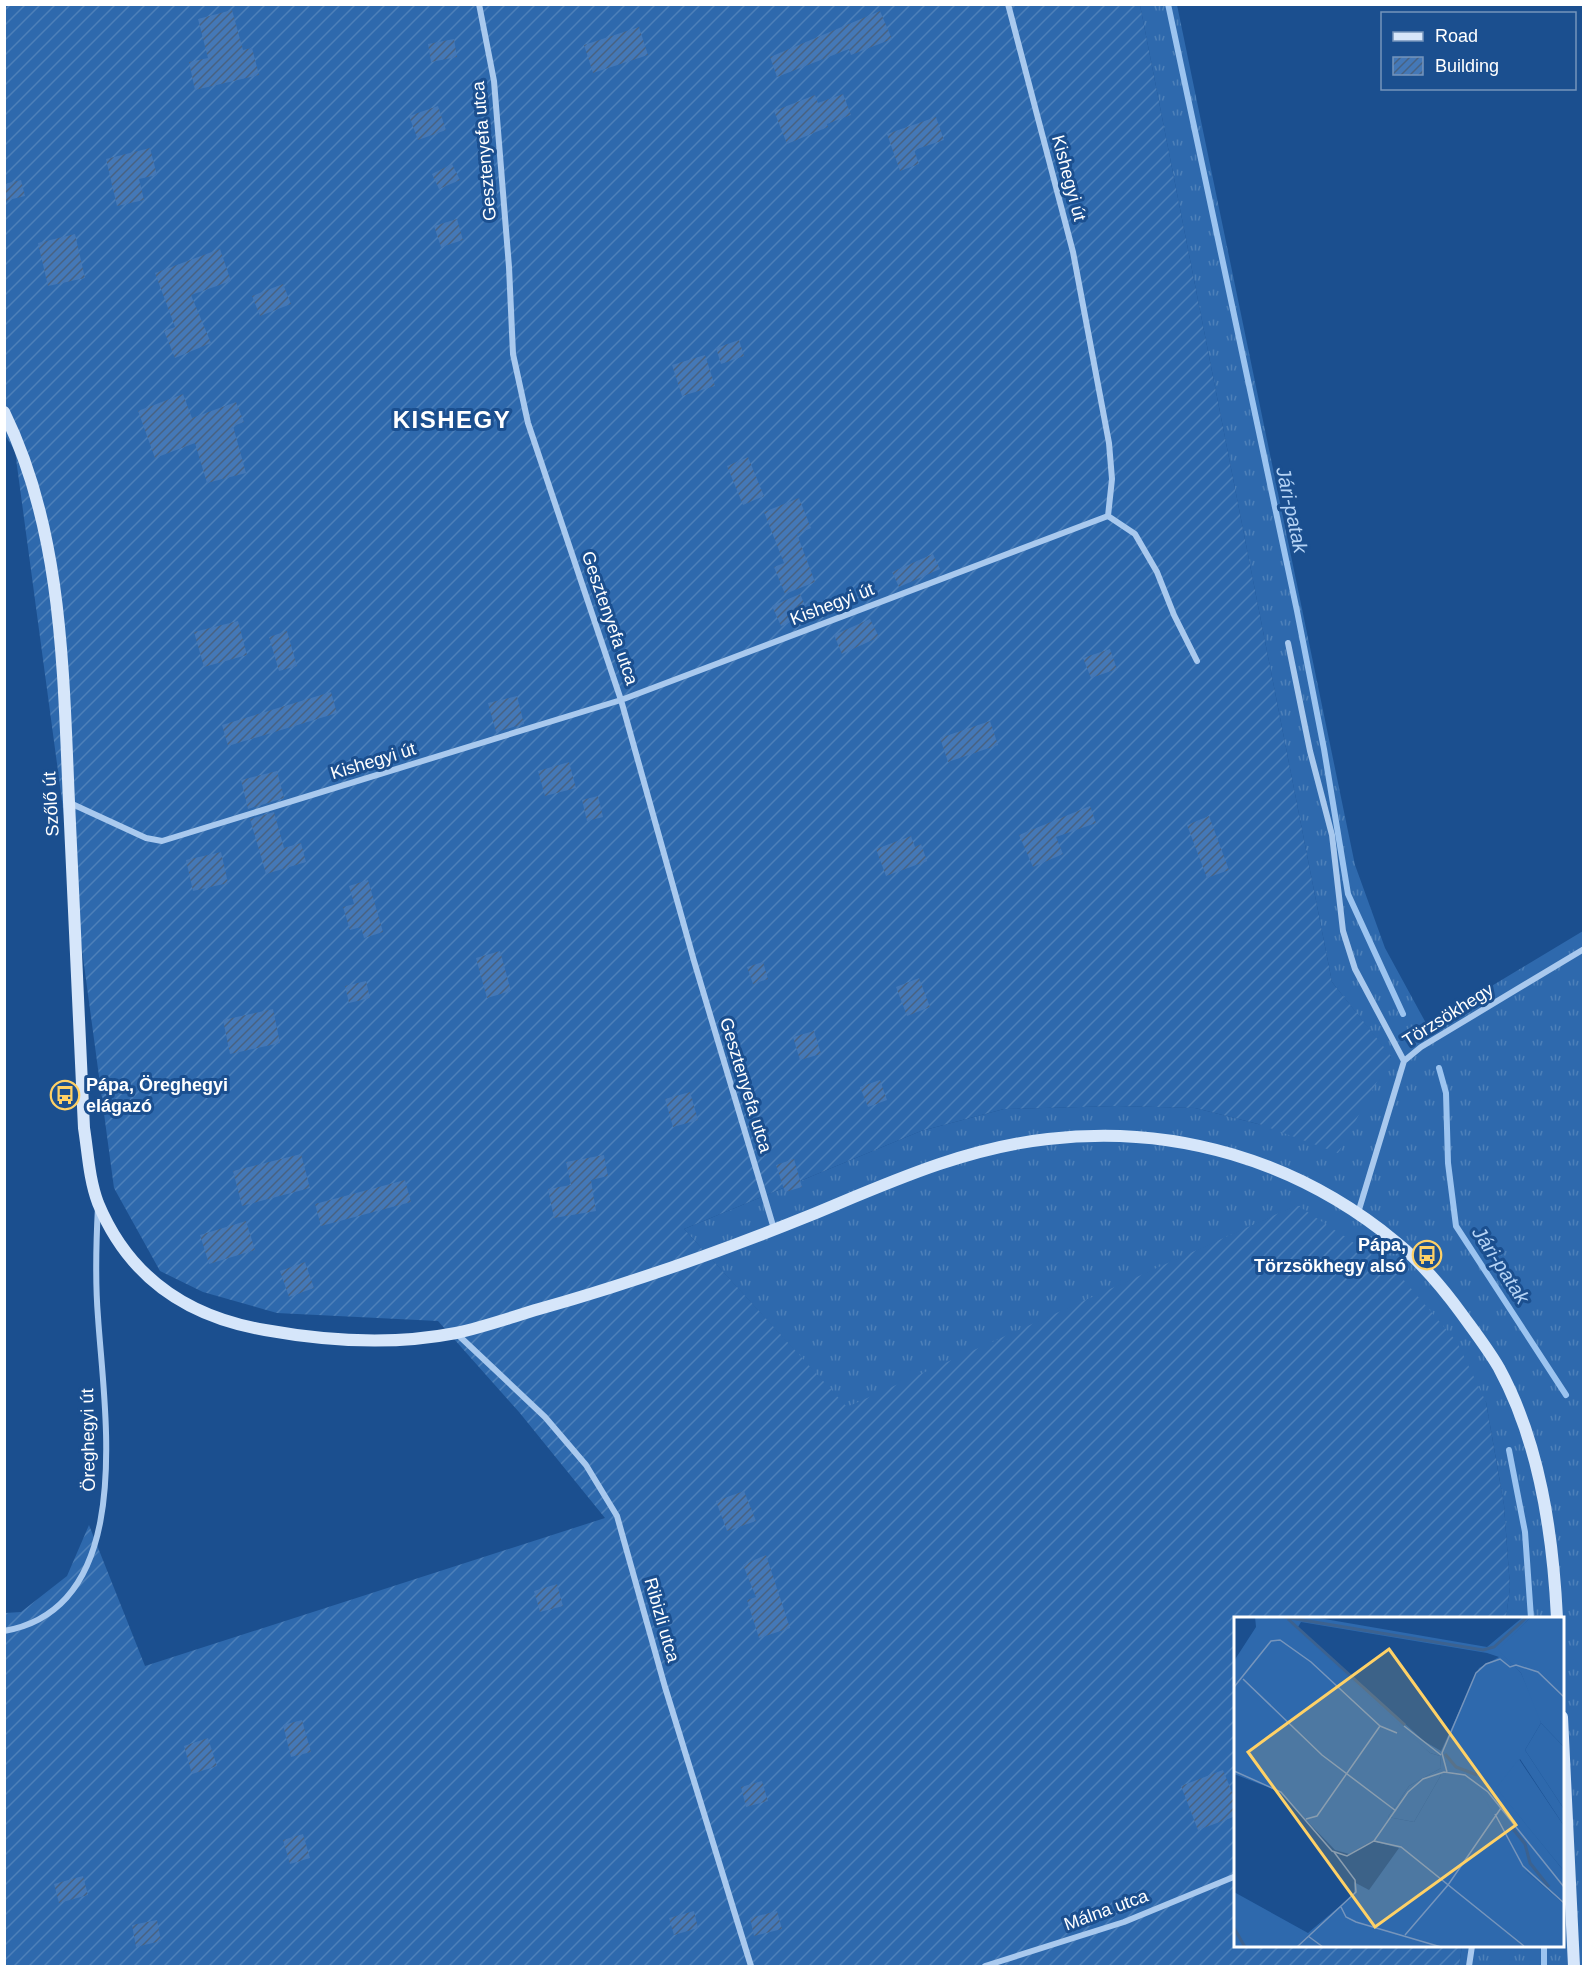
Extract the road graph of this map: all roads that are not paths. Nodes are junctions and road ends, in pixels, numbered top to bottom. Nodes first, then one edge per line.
1 (479, 4) edge
2 (1008, 4) edge
3 (4, 411) edge
4 (1108, 516) junction
5 (1288, 643) dead end
6 (1197, 661) dead end
7 (621, 700) junction
8 (69, 802) junction
9 (1584, 949) edge
10 (1404, 1061) junction
11 (98, 1202) junction
12 (1358, 1214) junction
13 (774, 1229) junction
14 (455, 1333) junction
15 (1557, 1617) edge
16 (4, 1631) edge
17 (1564, 1767) edge
18 (1234, 1877) edge
19 (1472, 1947) edge
20 (751, 1966) edge
21 (985, 1966) edge
22 (1469, 1966) edge
23 (1574, 1966) edge

1 - 7 street, Gesztenyefa utca
2 - 4 street, Kishegyi út
3 - 8 main road, Szőlő út
4 - 6 street
4 - 7 street, Kishegyi út
5 - 10 street
7 - 8 street, Kishegyi út
7 - 13 street, Gesztenyefa utca
8 - 11 main road, Szőlő út
9 - 10 street, Törzsökhegy
10 - 12 street, Törzsökhegy
11 - 14 main road, Szőlő út
11 - 16 street, Öreghegyi út
12 - 13 main road, Szőlő út
12 - 15 main road, Szőlő út
13 - 14 main road, Szőlő út
14 - 20 street, Ribizli utca
17 - 23 main road
18 - 21 street, Málna utca
19 - 22 street

